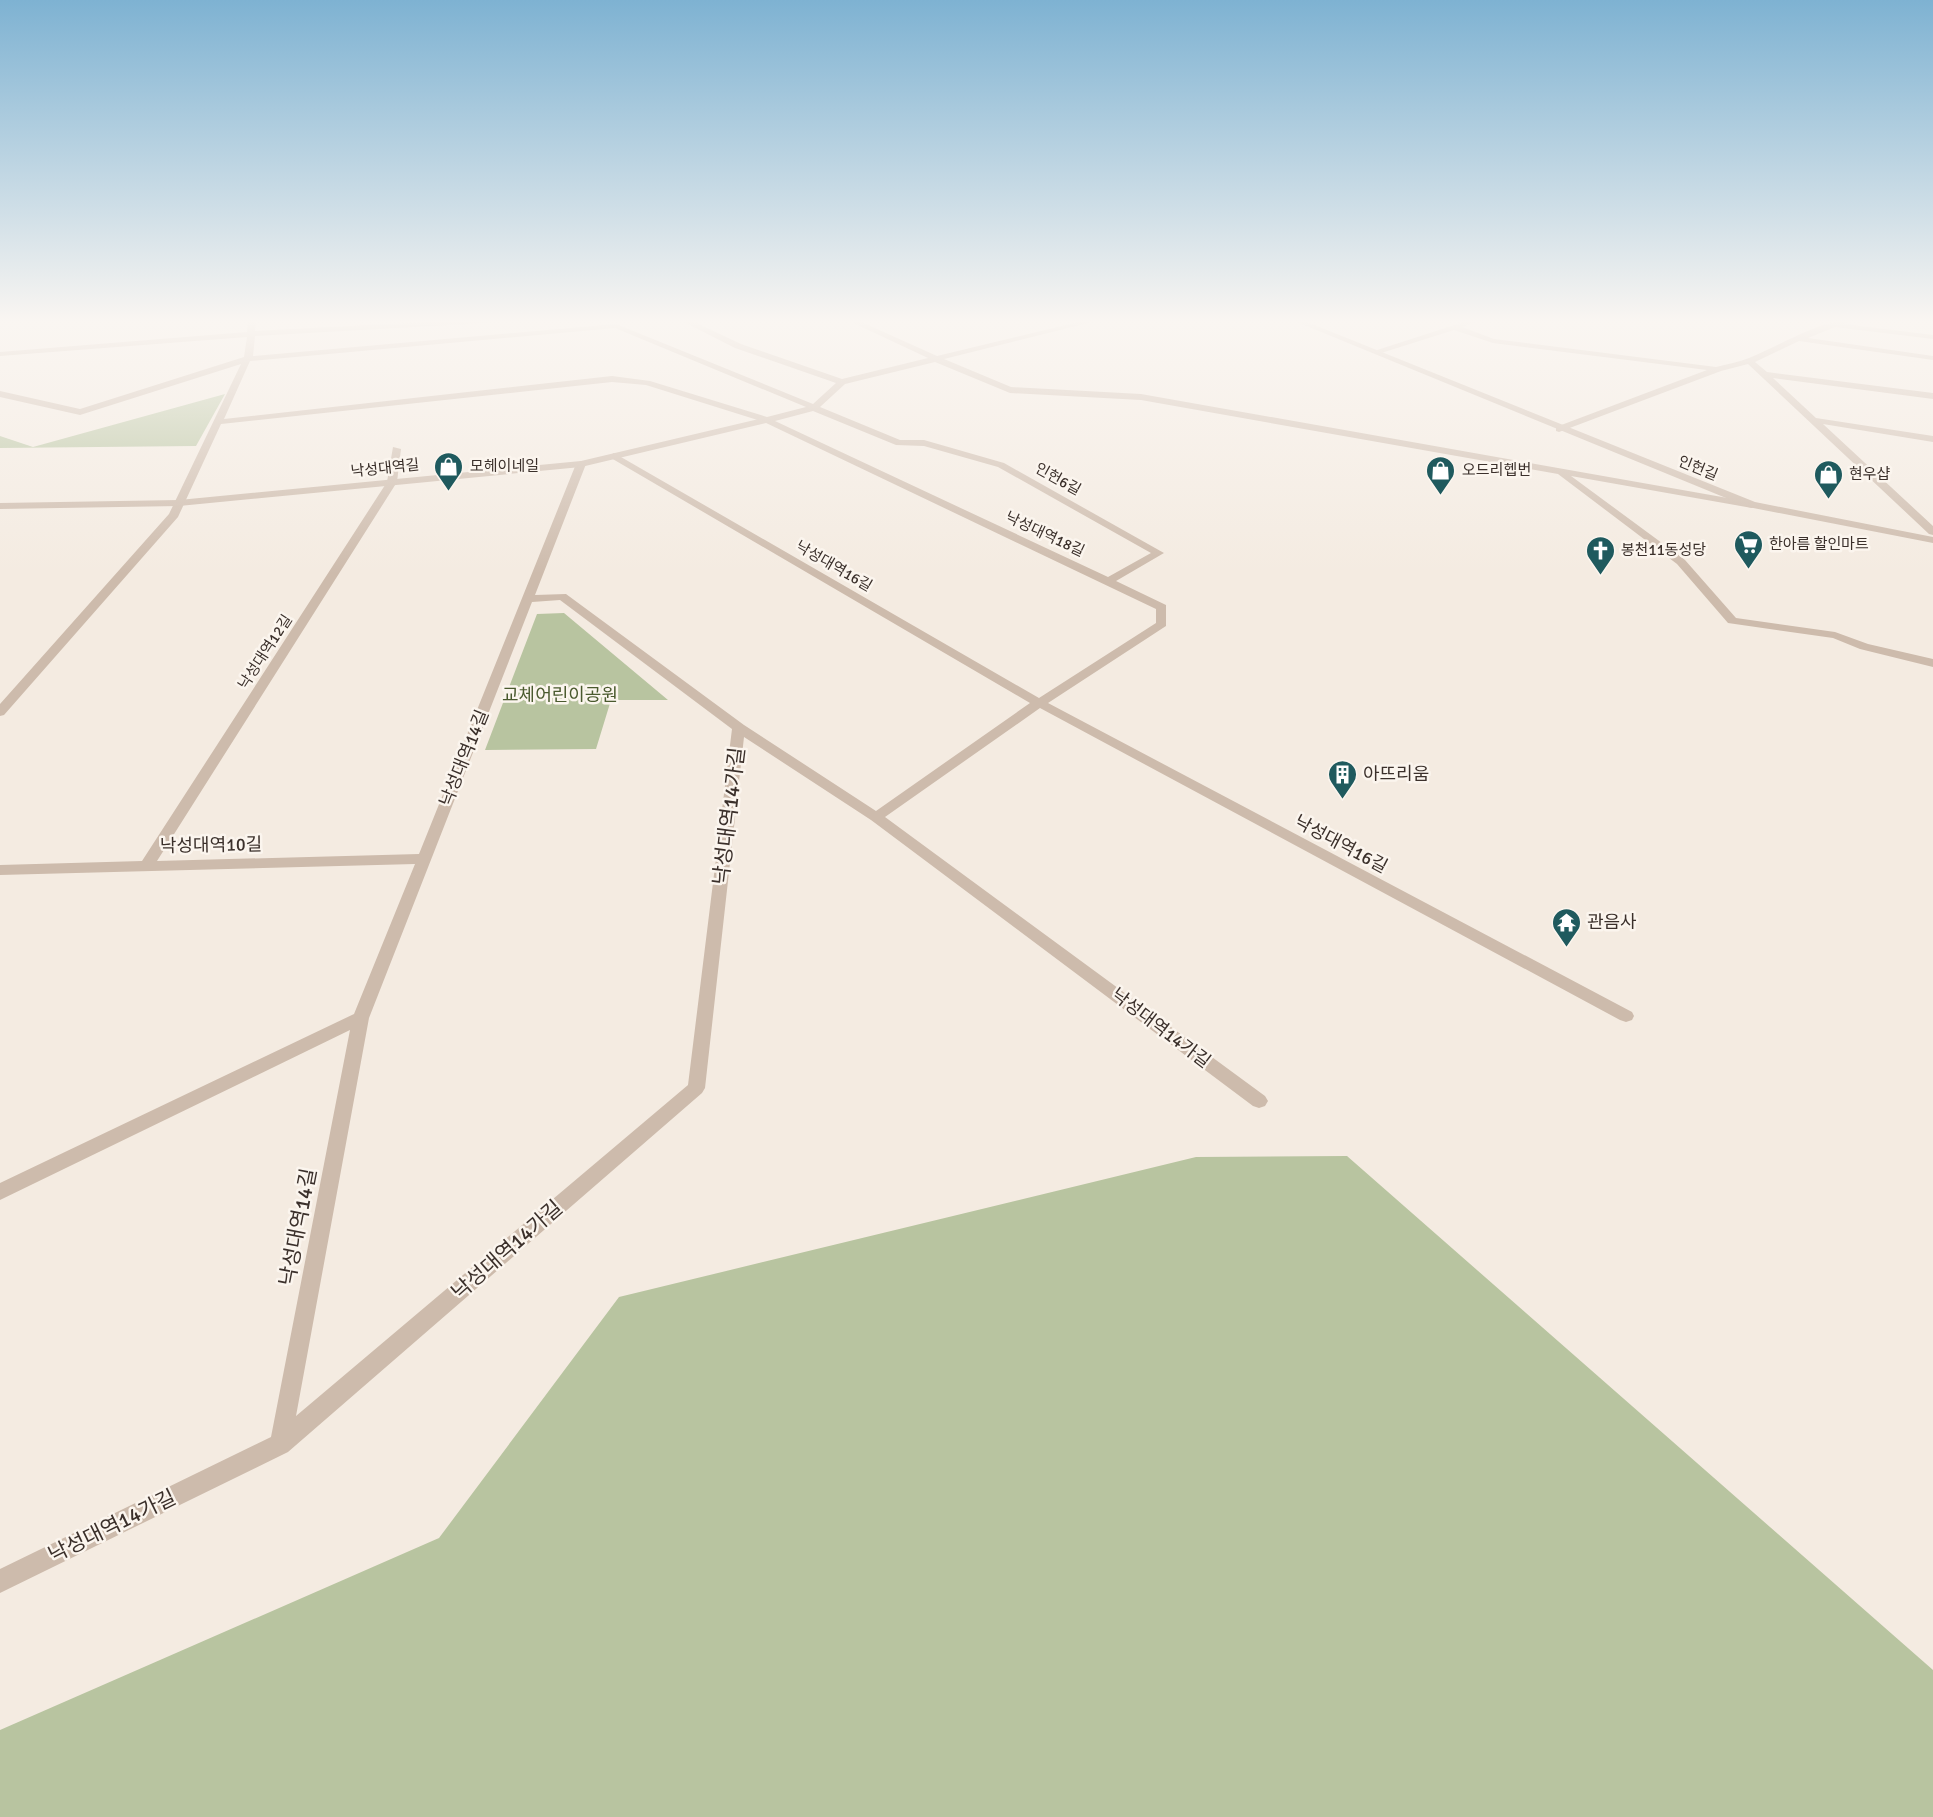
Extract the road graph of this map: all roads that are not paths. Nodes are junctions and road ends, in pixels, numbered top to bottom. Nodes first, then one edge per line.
1 (48, 405) edge
2 (103, 405) edge
3 (226, 405) edge
4 (376, 405) edge
5 (718, 405) edge
6 (806, 405) edge
7 (817, 405) edge
8 (1185, 405) edge
9 (1501, 405) edge
10 (1623, 405) edge
11 (1797, 405) edge
12 (814, 408) junction
13 (767, 420) junction
14 (1814, 420) junction
15 (218, 422) junction
16 (1559, 429) junction
17 (1933, 439) edge
18 (396, 449) dead end
19 (614, 456) junction
20 (581, 464) junction
21 (1559, 471) junction
22 (392, 482) junction
23 (179, 503) junction
24 (0, 506) edge
25 (1752, 506) junction
26 (1933, 532) edge
27 (1933, 540) edge
28 (1109, 580) junction
29 (528, 598) junction
30 (1933, 663) edge
31 (1039, 703) junction
32 (0, 712) edge
33 (739, 728) junction
34 (876, 817) junction
35 (424, 859) junction
36 (146, 866) junction
37 (0, 870) edge
38 (1626, 1016) dead end
39 (361, 1018) junction
40 (1259, 1101) dead end
41 (0, 1192) edge
42 (280, 1444) junction
43 (0, 1581) edge

1 - 2 street
3 - 15 street
4 - 15 street, 낙성대역18길
5 - 13 street, 낙성대역18길
6 - 12 street
7 - 12 street
8 - 21 street
9 - 16 street, 인헌길
10 - 16 street
11 - 14 street
12 - 13 street
12 - 28 street, 인헌6길
13 - 19 street, 낙성대역길
13 - 28 street, 낙성대역18길
14 - 17 street
14 - 26 street
15 - 23 street
16 - 25 street, 인헌길
18 - 22 street, 낙성대역12길
19 - 20 street, 낙성대역길
19 - 31 street, 낙성대역16길
20 - 22 street, 낙성대역길
20 - 29 street, 낙성대역14길
21 - 25 street
21 - 30 street
22 - 23 street, 낙성대역길
22 - 36 street, 낙성대역12길
23 - 24 street, 낙성대역길
23 - 32 street
25 - 27 street, 인헌길
28 - 31 street, 낙성대역18길
29 - 33 street, 낙성대역14가길
29 - 35 street, 낙성대역14길
31 - 34 street
31 - 38 street, 낙성대역16길
33 - 34 street, 낙성대역14가길
33 - 42 street, 낙성대역14가길
34 - 40 street, 낙성대역14가길
35 - 36 street, 낙성대역10길
35 - 39 street, 낙성대역14길
36 - 37 street, 낙성대역10길
39 - 41 street
39 - 42 street, 낙성대역14길
42 - 43 street, 낙성대역14가길

